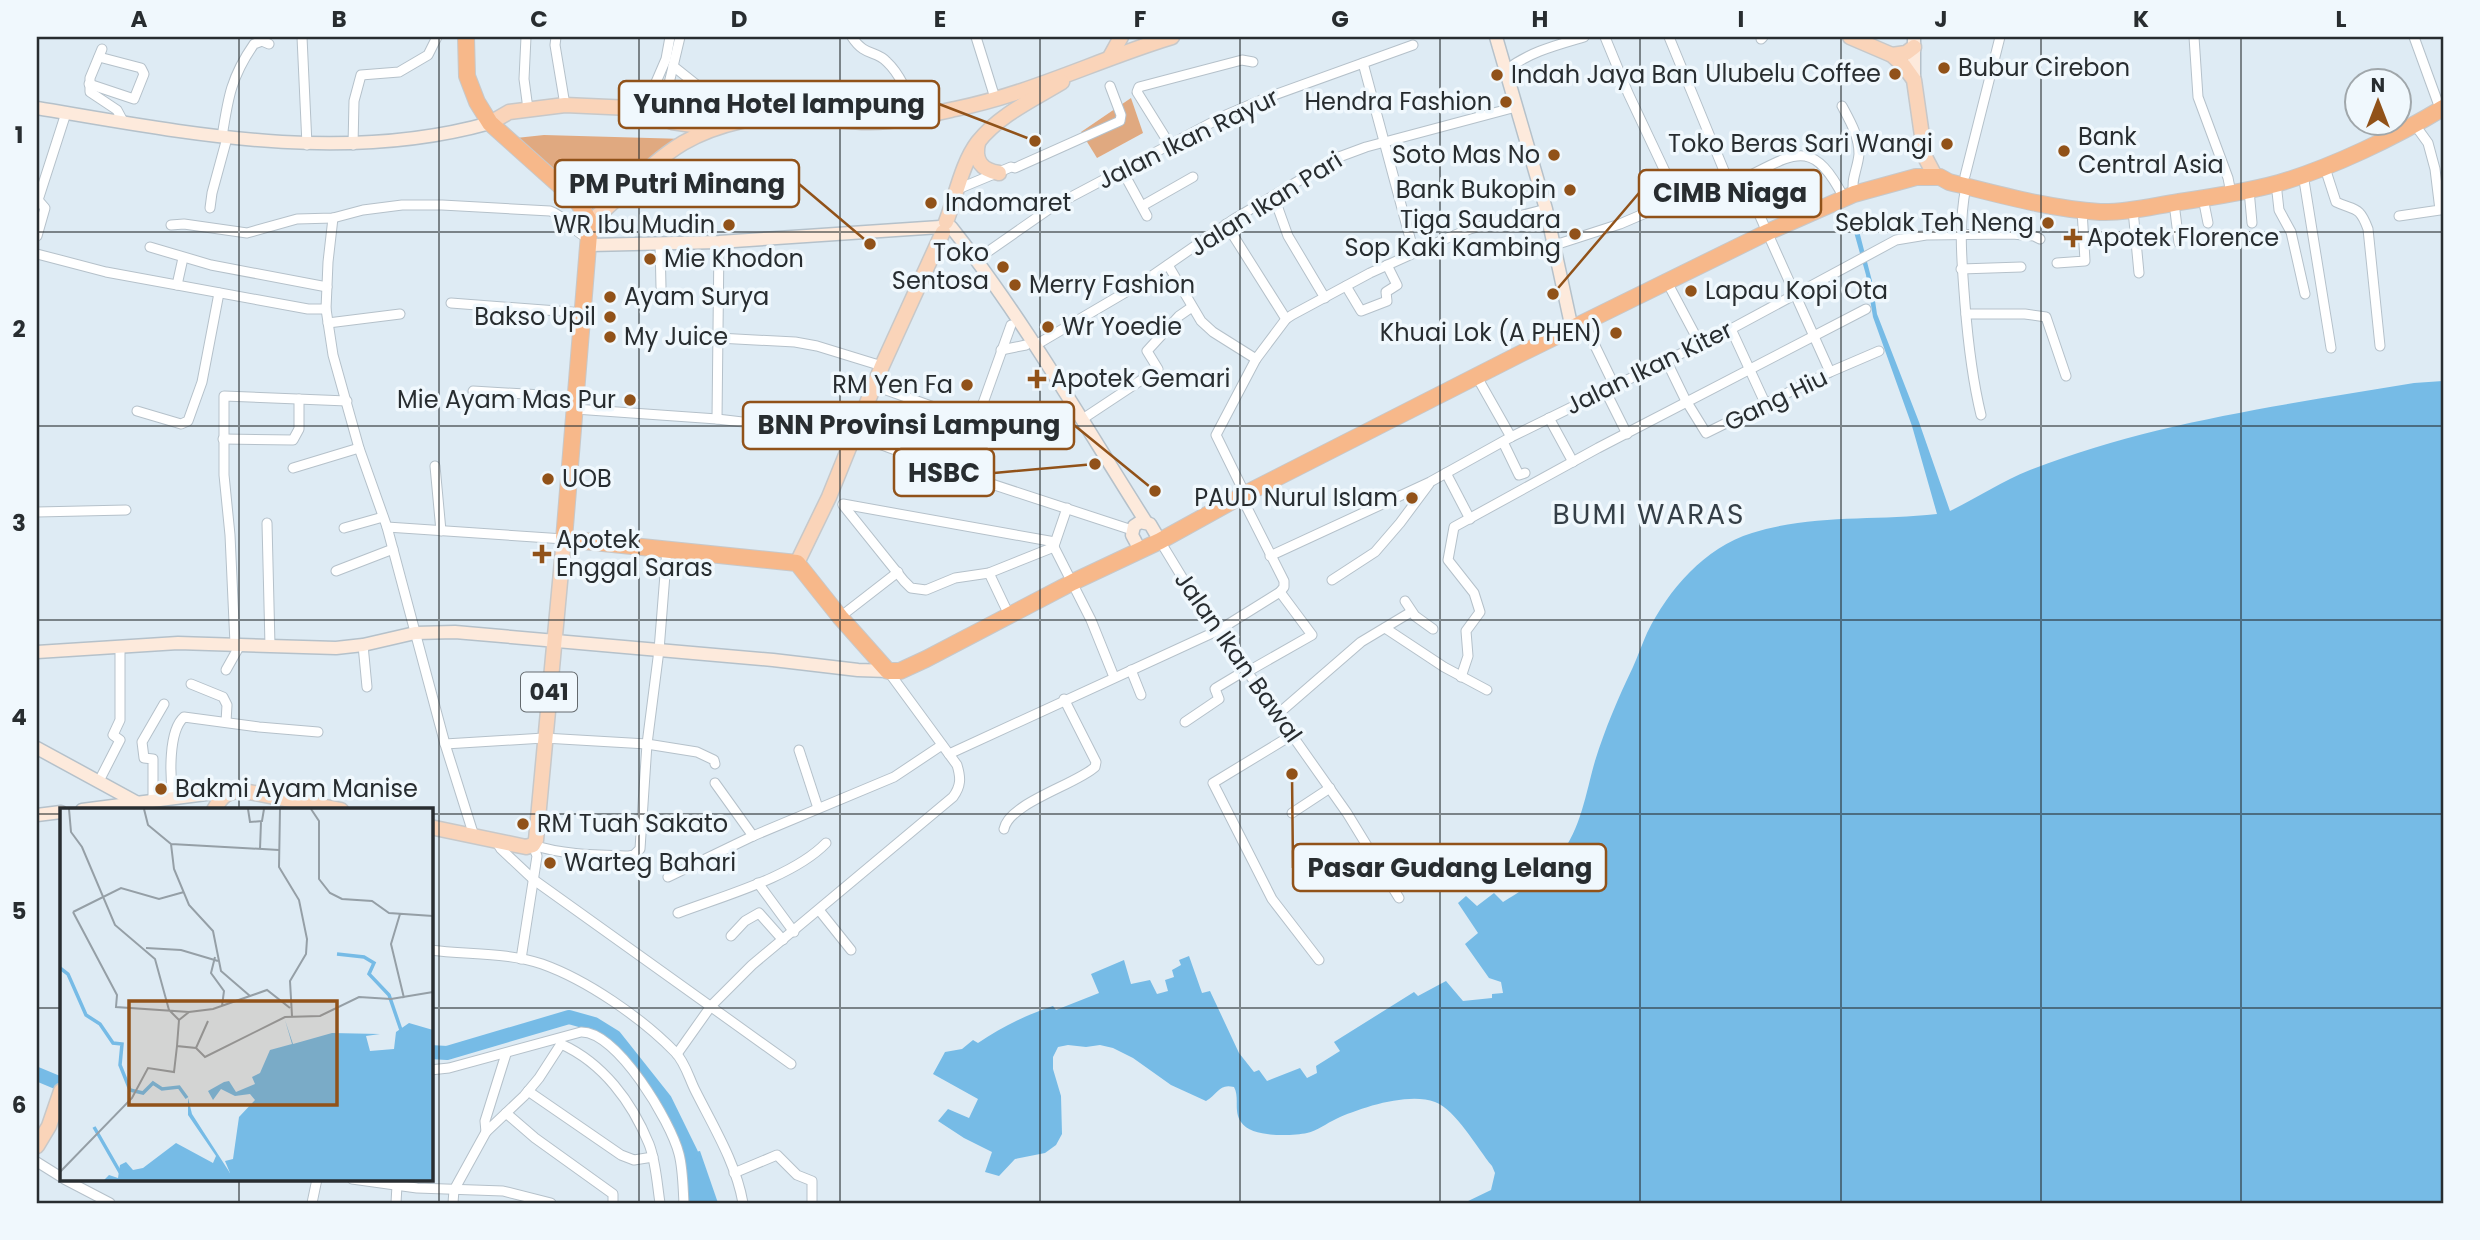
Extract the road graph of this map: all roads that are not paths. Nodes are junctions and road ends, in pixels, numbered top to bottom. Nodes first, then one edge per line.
1 (302, 37) edge
2 (437, 37) edge
3 (465, 37) edge
4 (526, 37) edge
5 (556, 37) edge
6 (670, 37) edge
7 (680, 37) edge
8 (852, 37) edge
9 (976, 37) edge
10 (1121, 37) edge
11 (1172, 37) edge
12 (1496, 37) edge
13 (1584, 37) edge
14 (1605, 37) edge
15 (1669, 37) edge
16 (1850, 37) edge
17 (2000, 37) edge
18 (2194, 37) edge
19 (2414, 37) edge
20 (1914, 42) edge
21 (1136, 43) edge
22 (269, 44) dead end
23 (1413, 45) dead end
24 (1892, 55) junction
25 (1110, 57) junction
26 (1253, 62) dead end
27 (1363, 63) junction
28 (673, 66) junction
29 (1084, 68) junction
30 (1506, 70) junction
31 (1914, 79) junction
32 (89, 84) junction
33 (1110, 86) dead end
34 (995, 98) junction
35 (2441, 103) edge
36 (565, 105) junction
37 (1842, 106) dead end
38 (1516, 107) junction
39 (37, 108) edge
40 (528, 109) junction
41 (644, 110) junction
42 (66, 113) junction
43 (661, 117) junction
44 (916, 117) junction
45 (742, 121) junction
46 (124, 123) junction
47 (490, 123) junction
48 (2415, 125) junction
49 (713, 128) junction
50 (225, 137) junction
51 (978, 142) junction
52 (1383, 142) junction
53 (307, 145) junction
54 (353, 145) junction
55 (1170, 145) junction
56 (1924, 157) junction
57 (2325, 165) junction
58 (1015, 167) junction
59 (1122, 170) junction
60 (999, 173) junction
61 (2304, 174) junction
62 (1937, 176) junction
63 (1194, 177) dead end
64 (1916, 177) junction
65 (1727, 178) junction
66 (1740, 181) junction
67 (1965, 181) junction
68 (2276, 183) junction
69 (2231, 190) junction
70 (2249, 190) junction
71 (957, 192) junction
72 (1849, 196) junction
73 (1273, 197) junction
74 (2203, 198) junction
75 (1678, 199) junction
76 (2174, 203) junction
77 (1142, 206) junction
78 (210, 208) dead end
79 (1546, 209) junction
80 (2082, 210) junction
81 (2133, 210) junction
82 (1147, 216) dead end
83 (2399, 216) dead end
84 (333, 218) junction
85 (2208, 223) dead end
86 (2252, 223) dead end
87 (1226, 224) junction
88 (171, 225) dead end
89 (946, 228) junction
90 (1768, 232) junction
91 (590, 235) junction
92 (37, 236) edge
93 (1960, 236) junction
94 (2040, 239) dead end
95 (719, 242) junction
96 (660, 243) junction
97 (2179, 243) dead end
98 (1555, 245) junction
99 (150, 247) dead end
100 (1414, 253) junction
101 (37, 254) edge
102 (183, 258) junction
103 (976, 260) junction
104 (2057, 263) dead end
105 (1168, 265) junction
106 (1387, 265) junction
107 (2021, 267) dead end
108 (1961, 269) junction
109 (2139, 273) dead end
110 (1667, 282) junction
111 (177, 285) junction
112 (327, 286) junction
113 (1346, 286) junction
114 (662, 287) dead end
115 (219, 293) junction
116 (1796, 294) junction
117 (2305, 294) dead end
118 (1325, 298) junction
119 (451, 303) dead end
120 (1192, 307) junction
121 (326, 309) junction
122 (1866, 309) dead end
123 (584, 313) junction
124 (400, 314) dead end
125 (1966, 314) junction
126 (1286, 319) junction
127 (328, 323) junction
128 (1011, 325) junction
129 (1578, 326) junction
130 (1731, 329) junction
131 (1814, 337) junction
132 (718, 338) junction
133 (1700, 344) junction
134 (1030, 346) junction
135 (2380, 346) dead end
136 (2330, 348) dead end
137 (1001, 351) junction
138 (1879, 351) dead end
139 (1256, 359) junction
140 (1666, 360) junction
141 (882, 366) junction
142 (1751, 370) junction
143 (1830, 372) junction
144 (2066, 376) dead end
145 (1477, 377) junction
146 (875, 386) junction
147 (1610, 388) junction
148 (473, 391) dead end
149 (299, 400) junction
150 (347, 401) junction
151 (1688, 402) junction
152 (575, 405) junction
153 (1766, 405) junction
154 (137, 411) dead end
155 (1981, 415) dead end
156 (1549, 418) junction
157 (717, 419) junction
158 (1081, 420) junction
159 (976, 422) junction
160 (1627, 434) junction
161 (855, 435) junction
162 (223, 439) junction
163 (1507, 440) junction
164 (359, 448) junction
165 (1573, 462) junction
166 (435, 467) dead end
167 (293, 468) dead end
168 (958, 473) junction
169 (1446, 473) junction
170 (1525, 473) dead end
171 (1430, 482) junction
172 (1243, 496) junction
173 (828, 498) junction
174 (843, 505) junction
175 (1067, 508) junction
176 (126, 510) dead end
177 (37, 512) edge
178 (383, 517) junction
179 (1470, 519) junction
180 (267, 523) dead end
181 (1138, 525) junction
182 (344, 527) dead end
183 (387, 527) junction
184 (441, 531) junction
185 (565, 539) junction
186 (1160, 541) junction
187 (1055, 544) junction
188 (393, 548) junction
189 (667, 549) junction
190 (1140, 550) junction
191 (1270, 556) junction
192 (797, 563) junction
193 (336, 571) dead end
194 (898, 572) junction
195 (989, 573) junction
196 (1332, 580) dead end
197 (1073, 582) junction
198 (1280, 592) junction
199 (1405, 601) dead end
200 (1411, 612) junction
201 (1009, 615) junction
202 (840, 617) junction
203 (1385, 628) junction
204 (1433, 629) dead end
205 (1219, 630) junction
206 (415, 633) junction
207 (555, 643) junction
208 (237, 644) junction
209 (120, 646) junction
210 (270, 646) junction
211 (363, 646) junction
212 (659, 650) junction
213 (37, 652) edge
214 (226, 670) dead end
215 (1130, 670) junction
216 (888, 671) junction
217 (1246, 671) junction
218 (1114, 677) junction
219 (1461, 677) junction
220 (191, 684) dead end
221 (367, 687) dead end
222 (1486, 690) dead end
223 (1141, 695) dead end
224 (1064, 699) junction
225 (164, 704) dead end
226 (1278, 714) junction
227 (226, 722) junction
228 (1185, 722) dead end
229 (318, 732) dead end
230 (1293, 735) junction
231 (544, 738) junction
232 (445, 744) junction
233 (647, 744) junction
234 (942, 745) junction
235 (37, 748) edge
236 (799, 750) dead end
237 (949, 754) junction
238 (715, 764) dead end
239 (99, 781) junction
240 (715, 783) dead end
241 (1330, 788) junction
242 (222, 795) junction
243 (173, 797) junction
244 (153, 800) junction
245 (136, 802) junction
246 (96, 808) edge
247 (215, 808) edge
248 (332, 808) edge
249 (818, 808) junction
250 (60, 812) edge
251 (1292, 813) dead end
252 (37, 816) edge
253 (432, 827) edge
254 (1004, 829) dead end
255 (474, 836) junction
256 (753, 836) junction
257 (496, 841) junction
258 (826, 843) dead end
259 (533, 845) junction
260 (668, 877) dead end
261 (534, 880) junction
262 (758, 883) junction
263 (1399, 898) dead end
264 (819, 910) junction
265 (678, 913) dead end
266 (794, 932) junction
267 (731, 936) dead end
268 (783, 940) junction
269 (432, 950) edge
270 (851, 950) dead end
271 (521, 959) junction
272 (1319, 960) dead end
273 (711, 1006) junction
274 (560, 1042) junction
275 (506, 1054) junction
276 (677, 1054) junction
277 (792, 1064) dead end
278 (432, 1070) edge
279 (528, 1091) junction
280 (57, 1112) edge
281 (506, 1113) junction
282 (486, 1132) junction
283 (37, 1146) edge
284 (653, 1157) junction
285 (37, 1162) edge
286 (734, 1173) junction
287 (60, 1176) edge
288 (67, 1180) edge
289 (317, 1180) edge
290 (360, 1180) edge
291 (418, 1183) edge
292 (397, 1185) junction
293 (454, 1190) junction
294 (110, 1203) edge
295 (312, 1203) edge
296 (396, 1203) edge
297 (453, 1203) edge
298 (551, 1203) edge
299 (613, 1203) edge
300 (660, 1203) edge
301 (684, 1203) edge
302 (743, 1203) edge
303 (812, 1203) edge

1 - 53 street
2 - 54 street
3 - 47 highway
4 - 40 street
5 - 36 street
6 - 41 street
7 - 28 street
8 - 44 street
9 - 34 street
10 - 25 main road
11 - 21 main road
12 - 30 street
13 - 30 street
14 - 75 street
15 - 65 street
16 - 24 main road
17 - 67 street
18 - 69 street
19 - 35 street
20 - 24 main road
20 - 31 street
21 - 25 main road
22 - 50 street
23 - 27 street, Jalan Ikan Rayur
24 - 31 main road
25 - 29 main road
26 - 55 street
27 - 52 street
27 - 55 street, Jalan Ikan Rayur
28 - 43 street
28 - 45 street
29 - 34 main road
29 - 51 main road
30 - 38 street
31 - 56 main road
32 - 32 street
32 - 46 street
33 - 58 street
34 - 44 main road
35 - 48 highway
35 - 69 highway
36 - 40 main road
36 - 41 main road
37 - 72 street
38 - 52 street, Jalan Ikan Pari
38 - 79 street
39 - 42 street
40 - 47 main road
41 - 43 main road
42 - 46 street
42 - 92 street
43 - 49 main road
44 - 45 main road
45 - 49 main road
46 - 50 street
47 - 54 street
47 - 91 highway
48 - 57 highway
48 - 83 street
49 - 91 main road
50 - 53 street
50 - 78 street
51 - 60 main road
51 - 71 main road
52 - 73 street, Jalan Ikan Pari
52 - 100 street
53 - 54 street
55 - 59 street, Jalan Ikan Rayur
56 - 62 main road
56 - 64 main road
57 - 61 highway
57 - 135 street
58 - 60 street
58 - 71 street
59 - 77 street
59 - 103 street, Jalan Ikan Rayur
60 - 71 street
61 - 68 highway
61 - 136 street
62 - 64 highway
62 - 67 highway
63 - 77 street
64 - 72 highway
65 - 66 street
65 - 75 street
66 - 72 street
66 - 90 street
67 - 69 highway
67 - 80 highway
67 - 93 street
68 - 70 highway
68 - 117 street
69 - 70 highway
69 - 74 highway
70 - 86 street
71 - 89 main road
72 - 90 highway
73 - 87 street, Jalan Ikan Pari
73 - 118 street
74 - 76 highway
74 - 85 street
75 - 98 street
76 - 81 highway
76 - 97 street
77 - 82 street
79 - 98 street
79 - 100 street
80 - 81 highway
80 - 104 street
81 - 109 street
84 - 88 street
84 - 91 street
84 - 112 street
87 - 105 street, Jalan Ikan Pari
87 - 126 street
89 - 95 street
89 - 103 street, Jalan Ikan Bawal
89 - 128 street, Jalan Ikan Bawal
89 - 141 main road
90 - 110 highway
90 - 116 street
91 - 96 street
91 - 123 highway
93 - 94 street, Jalan Ikan Kiter
93 - 108 street
93 - 116 street, Jalan Ikan Kiter
95 - 96 street
95 - 132 street
96 - 114 street
98 - 129 street
99 - 102 street
100 - 106 street
101 - 111 street
102 - 111 street
102 - 112 street
103 - 134 street, Jalan Ikan Bawal
105 - 120 street
105 - 134 street, Jalan Ikan Pari
106 - 113 street
106 - 113 street
107 - 108 street
108 - 125 street
110 - 129 highway
110 - 133 street
111 - 115 street
112 - 121 street
113 - 118 street
115 - 121 street
115 - 154 street
116 - 130 street, Jalan Ikan Kiter
116 - 131 street
118 - 126 street
119 - 123 street
120 - 139 street
120 - 158 street
121 - 127 street
122 - 131 street
123 - 152 highway
124 - 127 street
125 - 144 street
125 - 155 street
126 - 139 street
127 - 150 street
128 - 134 street, Jalan Ikan Bawal
128 - 137 street
129 - 145 highway
129 - 147 street
130 - 133 street, Jalan Ikan Kiter
130 - 142 street
131 - 142 street
131 - 143 street
132 - 141 street
132 - 157 street
133 - 140 street, Jalan Ikan Kiter
134 - 137 street, Jalan Ikan Pari
134 - 158 street, Jalan Ikan Bawal
134 - 181 street, Jalan Ikan Bawal
137 - 159 street
138 - 143 street, Gang Hiu
139 - 172 street
140 - 147 street, Jalan Ikan Kiter
140 - 151 street
141 - 146 main road
142 - 151 street
142 - 153 street
143 - 153 street, Gang Hiu
145 - 163 street
145 - 172 highway
146 - 159 street
146 - 161 main road
147 - 156 street, Jalan Ikan Kiter
147 - 160 street
148 - 152 street
149 - 150 street
149 - 162 street
149 - 162 street
150 - 164 street
151 - 153 street, Gang Hiu
151 - 160 street
152 - 157 street
152 - 185 highway
156 - 163 street, Jalan Ikan Kiter
156 - 165 street
157 - 161 street
158 - 181 street, Jalan Ikan Bawal
159 - 168 street
160 - 165 street
161 - 168 street
161 - 173 main road
162 - 208 street
163 - 169 street, Jalan Ikan Kiter
163 - 170 street
164 - 167 street
164 - 178 street
165 - 179 street
166 - 184 street
168 - 175 street
169 - 171 street, Jalan Ikan Kiter
169 - 179 street
171 - 191 street, Jalan Ikan Kiter
171 - 196 street
172 - 186 highway
172 - 191 street
173 - 174 street
173 - 192 main road
174 - 187 street
174 - 194 street
175 - 181 street
175 - 187 street
176 - 177 street
178 - 182 street
178 - 183 street
179 - 219 street
180 - 210 street
181 - 186 street, Jalan Ikan Bawal
181 - 190 street, Jalan Ikan Bawal
183 - 184 street
183 - 188 street
184 - 185 street
185 - 189 highway
185 - 207 main road, 041
186 - 190 highway
186 - 205 street, Jalan Ikan Bawal
187 - 195 street
187 - 197 street
188 - 193 street
188 - 206 street
189 - 192 highway
189 - 212 street
190 - 197 highway
191 - 198 street
192 - 202 highway
194 - 195 street
194 - 202 street
195 - 201 street
197 - 201 highway
197 - 218 street
198 - 205 street
198 - 217 street
199 - 200 street
200 - 203 street
200 - 204 street
201 - 216 highway
202 - 216 highway
203 - 219 street
203 - 226 street
205 - 215 street
205 - 217 street, Jalan Ikan Bawal
206 - 207 street
206 - 211 street
206 - 232 street
207 - 212 street
207 - 231 main road, 041
208 - 209 street
208 - 210 street
208 - 214 street
209 - 213 street
209 - 239 street
210 - 211 street
211 - 221 street
212 - 216 street
212 - 233 street
215 - 218 street
215 - 223 street
216 - 234 street
217 - 226 street, Jalan Ikan Bawal
217 - 228 street
218 - 224 street
219 - 222 street
220 - 227 street
224 - 237 street
224 - 254 street
225 - 244 street
226 - 230 street, Jalan Ikan Bawal
227 - 229 street
227 - 243 street
230 - 241 street, Jalan Ikan Bawal
230 - 272 street
231 - 232 street
231 - 233 street
231 - 259 main road, 041
232 - 255 street
233 - 238 street
233 - 259 street
234 - 237 street
234 - 249 street
235 - 239 street
236 - 249 street
237 - 264 street
239 - 245 street
240 - 256 street
241 - 251 street
241 - 263 street, Jalan Ikan Bawal
242 - 243 street
242 - 247 main road
242 - 248 main road
243 - 244 street
244 - 245 street
245 - 246 street
249 - 256 street
250 - 252 street
253 - 255 main road
255 - 257 main road
256 - 260 street
257 - 259 main road
257 - 261 street
258 - 262 street
259 - 261 street
261 - 271 street
261 - 273 street
262 - 265 street
262 - 266 street
264 - 266 street
264 - 270 street
266 - 268 street
267 - 268 street
268 - 273 street
269 - 271 street
271 - 276 street
273 - 276 street
273 - 277 street
274 - 275 street
274 - 279 street
274 - 284 street
274 - 301 street
275 - 278 street
275 - 282 street
276 - 286 street
279 - 281 street
279 - 284 street
280 - 283 main road
281 - 282 street
281 - 299 street
282 - 293 street
284 - 300 street
285 - 287 street
286 - 302 street
286 - 303 street
288 - 294 street
289 - 295 street
290 - 292 street
291 - 292 street
291 - 293 street
292 - 296 street
293 - 297 street
293 - 298 street

